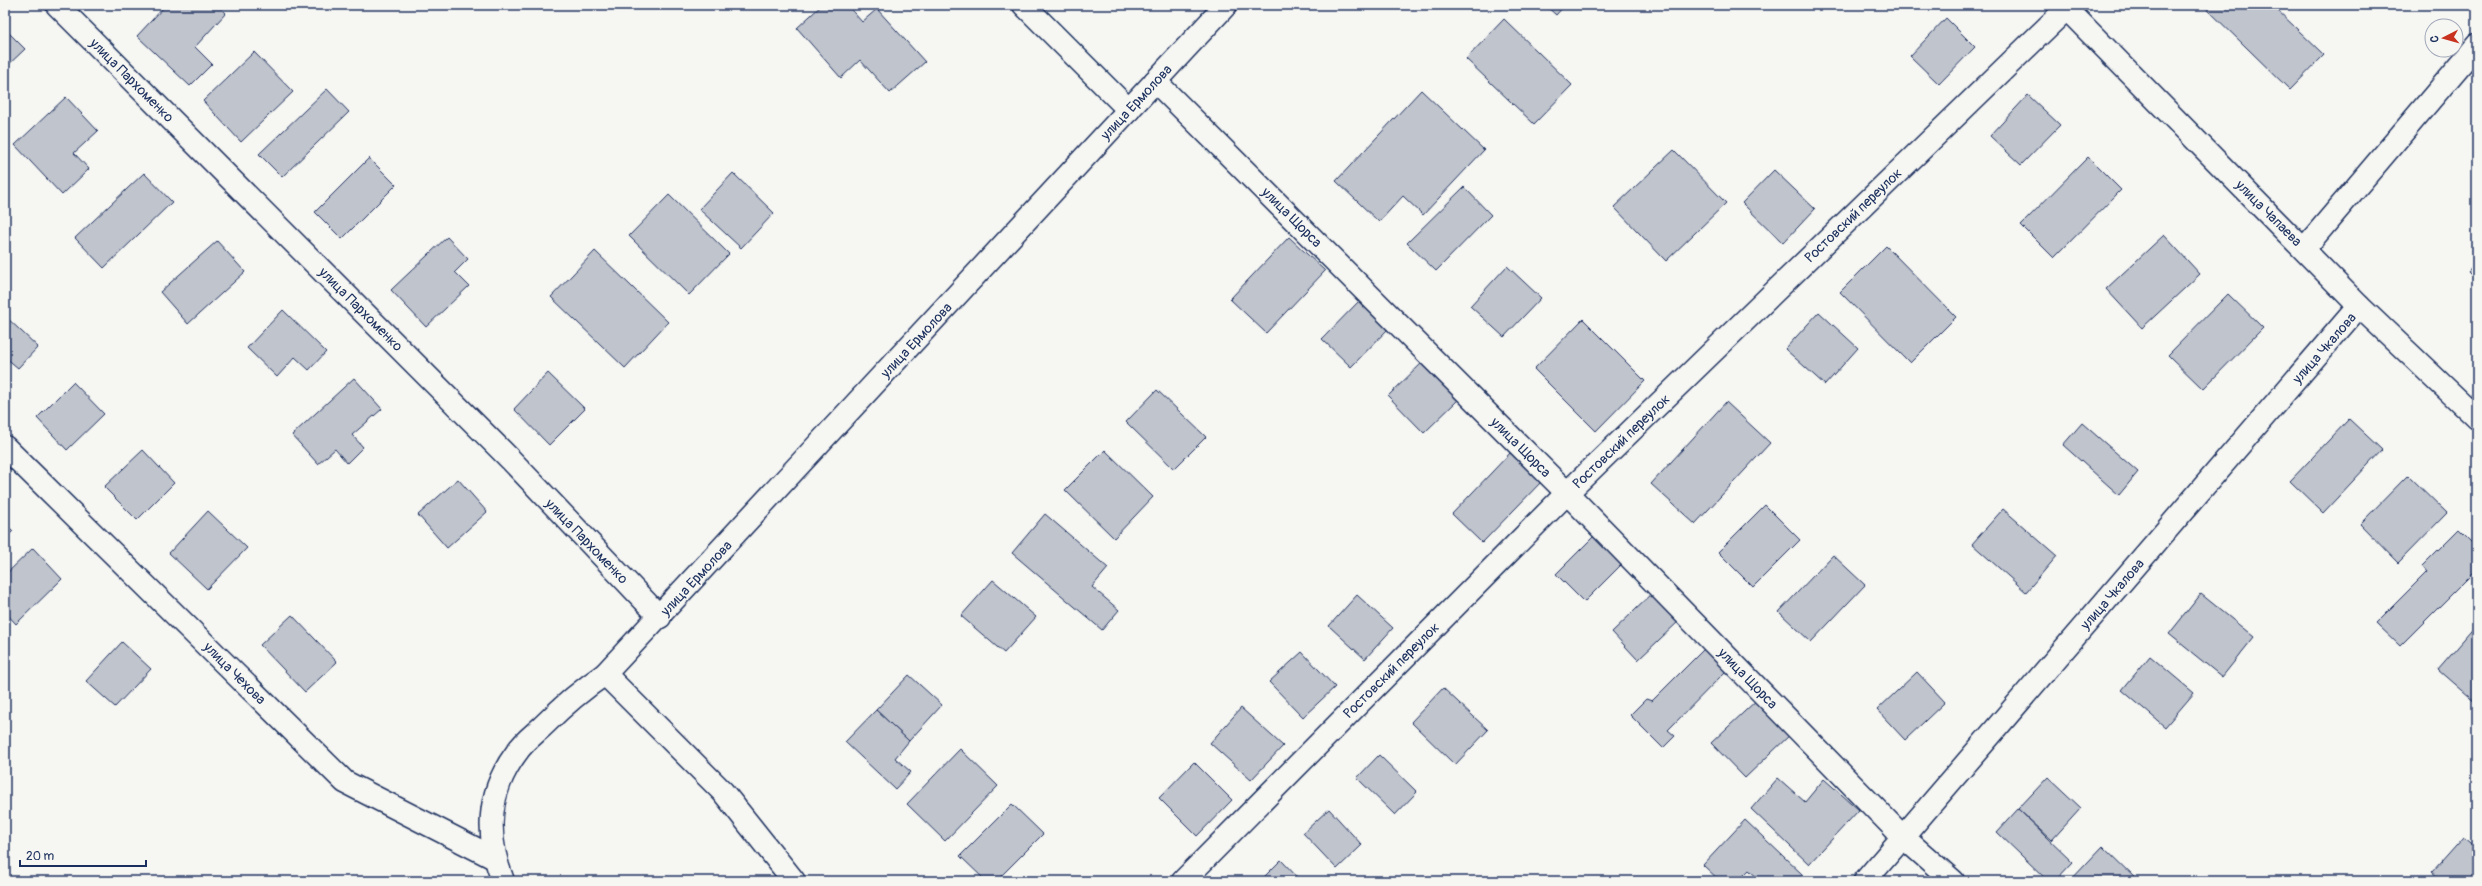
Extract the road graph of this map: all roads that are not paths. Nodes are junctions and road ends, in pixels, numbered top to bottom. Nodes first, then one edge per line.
1 (58, 5) edge
2 (1024, 5) edge
3 (1226, 5) edge
4 (2064, 7) edge
5 (2477, 45) edge
6 (1155, 81) junction
7 (1129, 110) junction
8 (2304, 249) junction
9 (2359, 306) junction
10 (2477, 418) edge
11 (5, 447) edge
12 (1567, 493) junction
13 (660, 617) junction
14 (605, 674) junction
15 (1904, 837) junction
16 (494, 858) junction
17 (503, 881) edge
18 (794, 881) edge
19 (1183, 881) edge
20 (1866, 881) edge
21 (1953, 881) edge

1 - 13 street, улица Пархоменко
2 - 7 street
3 - 6 street, улица Ермолова
4 - 8 street, улица Чапаева
4 - 12 street, Ростовский переулок
5 - 8 street
6 - 7 street, улица Ермолова
6 - 12 street, улица Щорса
7 - 13 street, улица Ермолова
8 - 9 street, улица Чапаева
9 - 10 street, улица Чапаева
9 - 15 street, улица Чкалова
11 - 16 street, улица Чехова
12 - 15 street, улица Щорса
12 - 19 street, Ростовский переулок
13 - 14 street, улица Ермолова
14 - 16 street, улица Ермолова
14 - 18 street
15 - 20 street, улица Чкалова
15 - 21 street, улица Щорса
16 - 17 street, улица Ермолова

